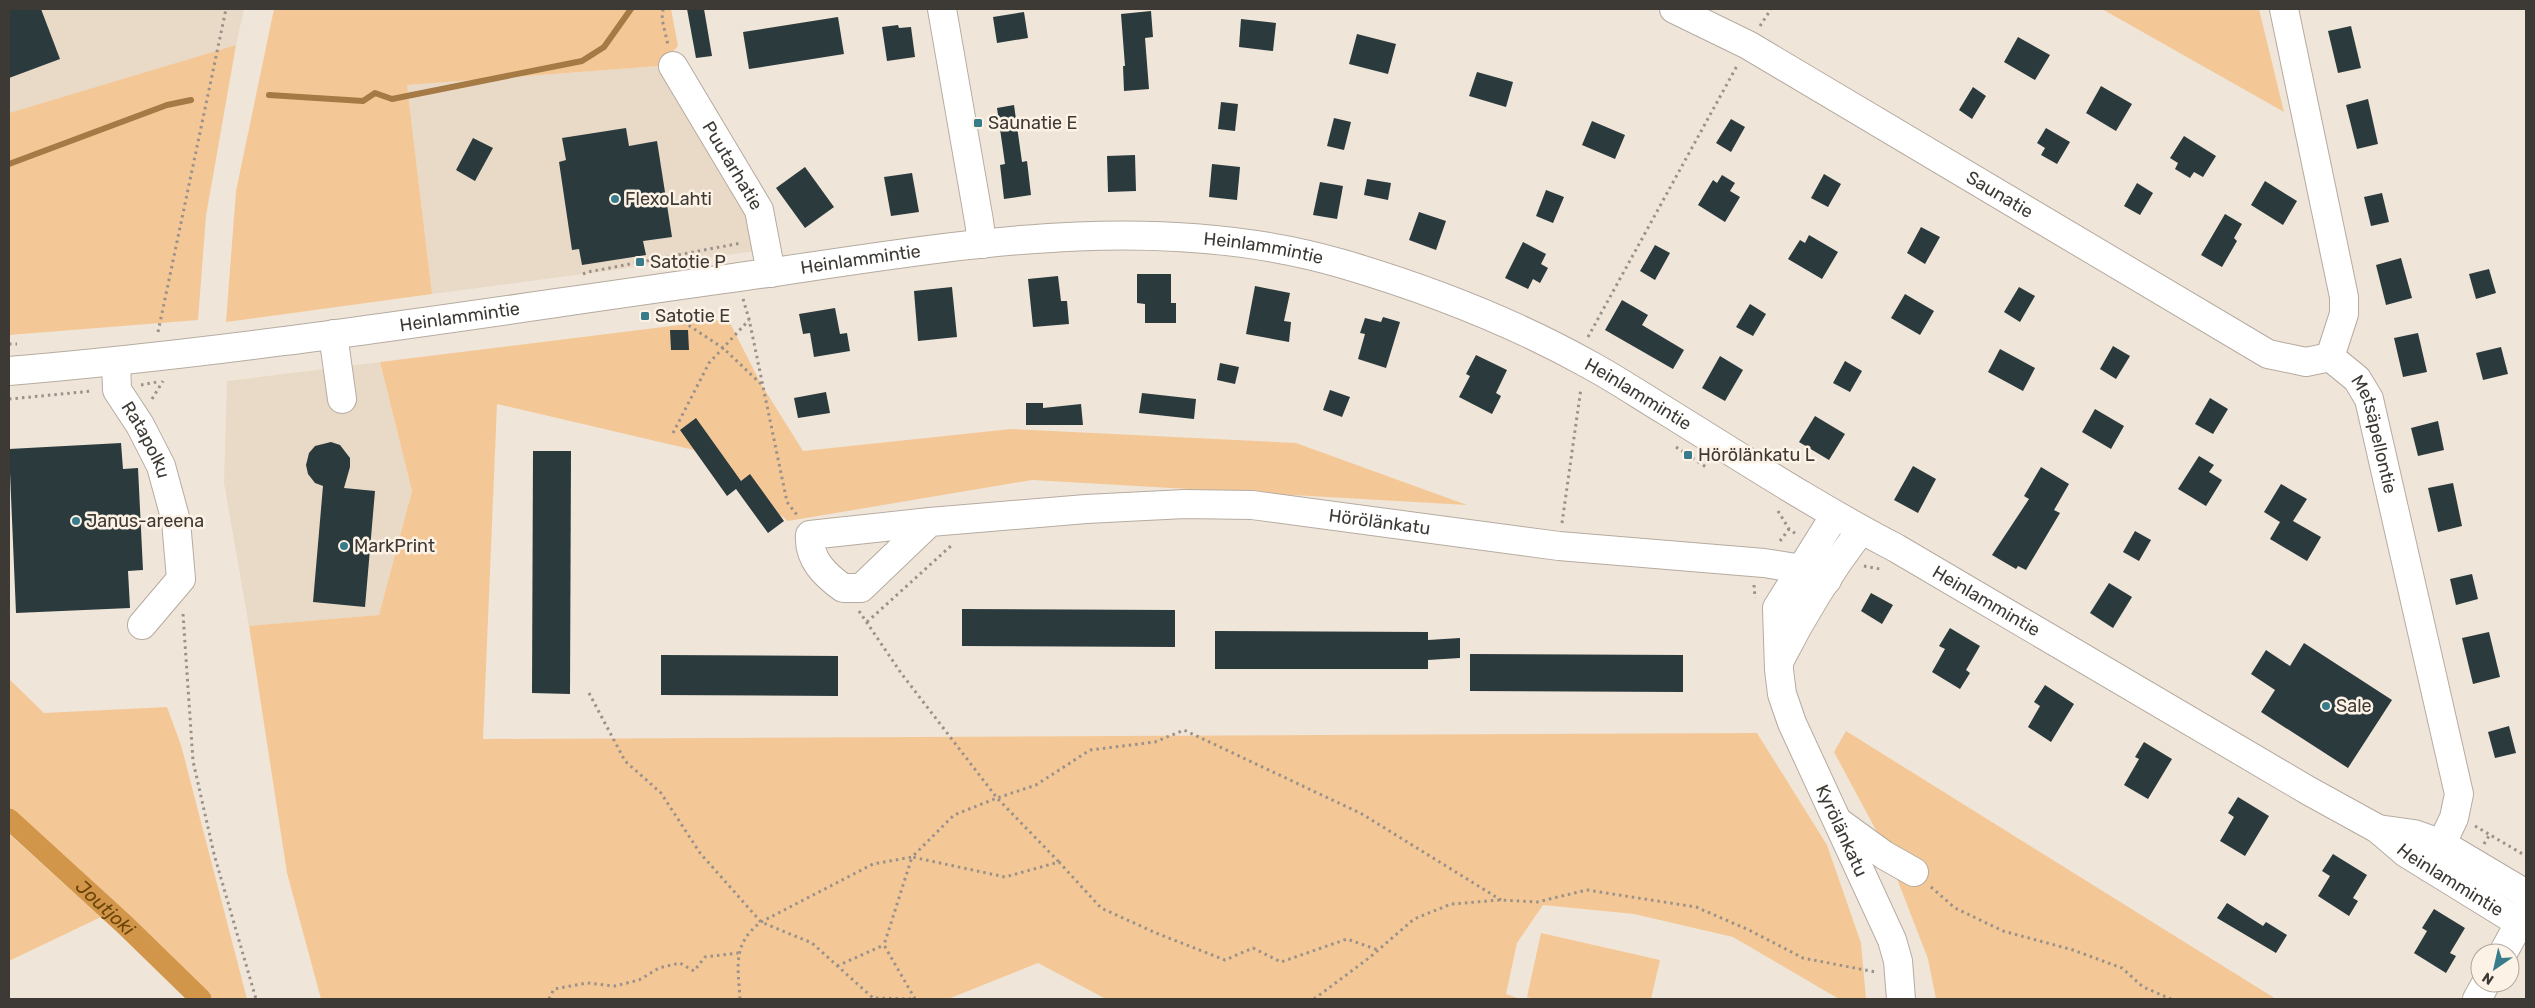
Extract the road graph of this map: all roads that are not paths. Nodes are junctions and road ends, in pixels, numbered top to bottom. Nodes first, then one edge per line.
1 (942, 9) edge
2 (1674, 9) edge
3 (2284, 9) edge
4 (673, 66) road end
5 (982, 244) junction
6 (771, 273) junction
7 (333, 334) junction
8 (2330, 357) junction
9 (116, 362) junction
10 (9, 371) edge
11 (342, 399) dead end
12 (1835, 515) junction
13 (930, 522) junction
14 (1861, 530) junction
15 (1802, 569) junction
16 (1827, 580) junction
17 (142, 626) dead end
18 (1778, 664) junction
19 (1837, 820) junction
20 (2378, 829) junction
21 (2442, 844) junction
22 (2430, 868) junction
23 (1914, 872) road end
24 (2526, 894) edge
25 (2524, 921) edge
26 (2510, 943) edge
27 (1900, 988) edge

1 - 5 street
2 - 8 street, Saunatie
3 - 8 street
4 - 6 street, Puutarhatie
5 - 6 street, Heinlammintie
5 - 12 street, Heinlammintie
6 - 7 street, Heinlammintie
7 - 9 street, Heinlammintie
7 - 11 street
8 - 21 street, Metsäpellontie
9 - 10 street, Heinlammintie
9 - 17 street, Ratapolku
12 - 14 street, Heinlammintie
12 - 15 street, Kyrölänkatu
13 - 13 street, Hörölänkatu
13 - 15 street, Hörölänkatu
14 - 16 street
14 - 20 street, Heinlammintie
15 - 16 street, Hörölänkatu
15 - 18 street, Kyrölänkatu
16 - 18 street
18 - 19 street, Kyrölänkatu
19 - 23 street
19 - 27 street, Kyrölänkatu
20 - 21 street, Heinlammintie
20 - 22 street, Heinlammintie
21 - 22 street, Metsäpellontie
21 - 24 street, Heinlammintie
22 - 25 street, Heinlammintie
25 - 26 street

